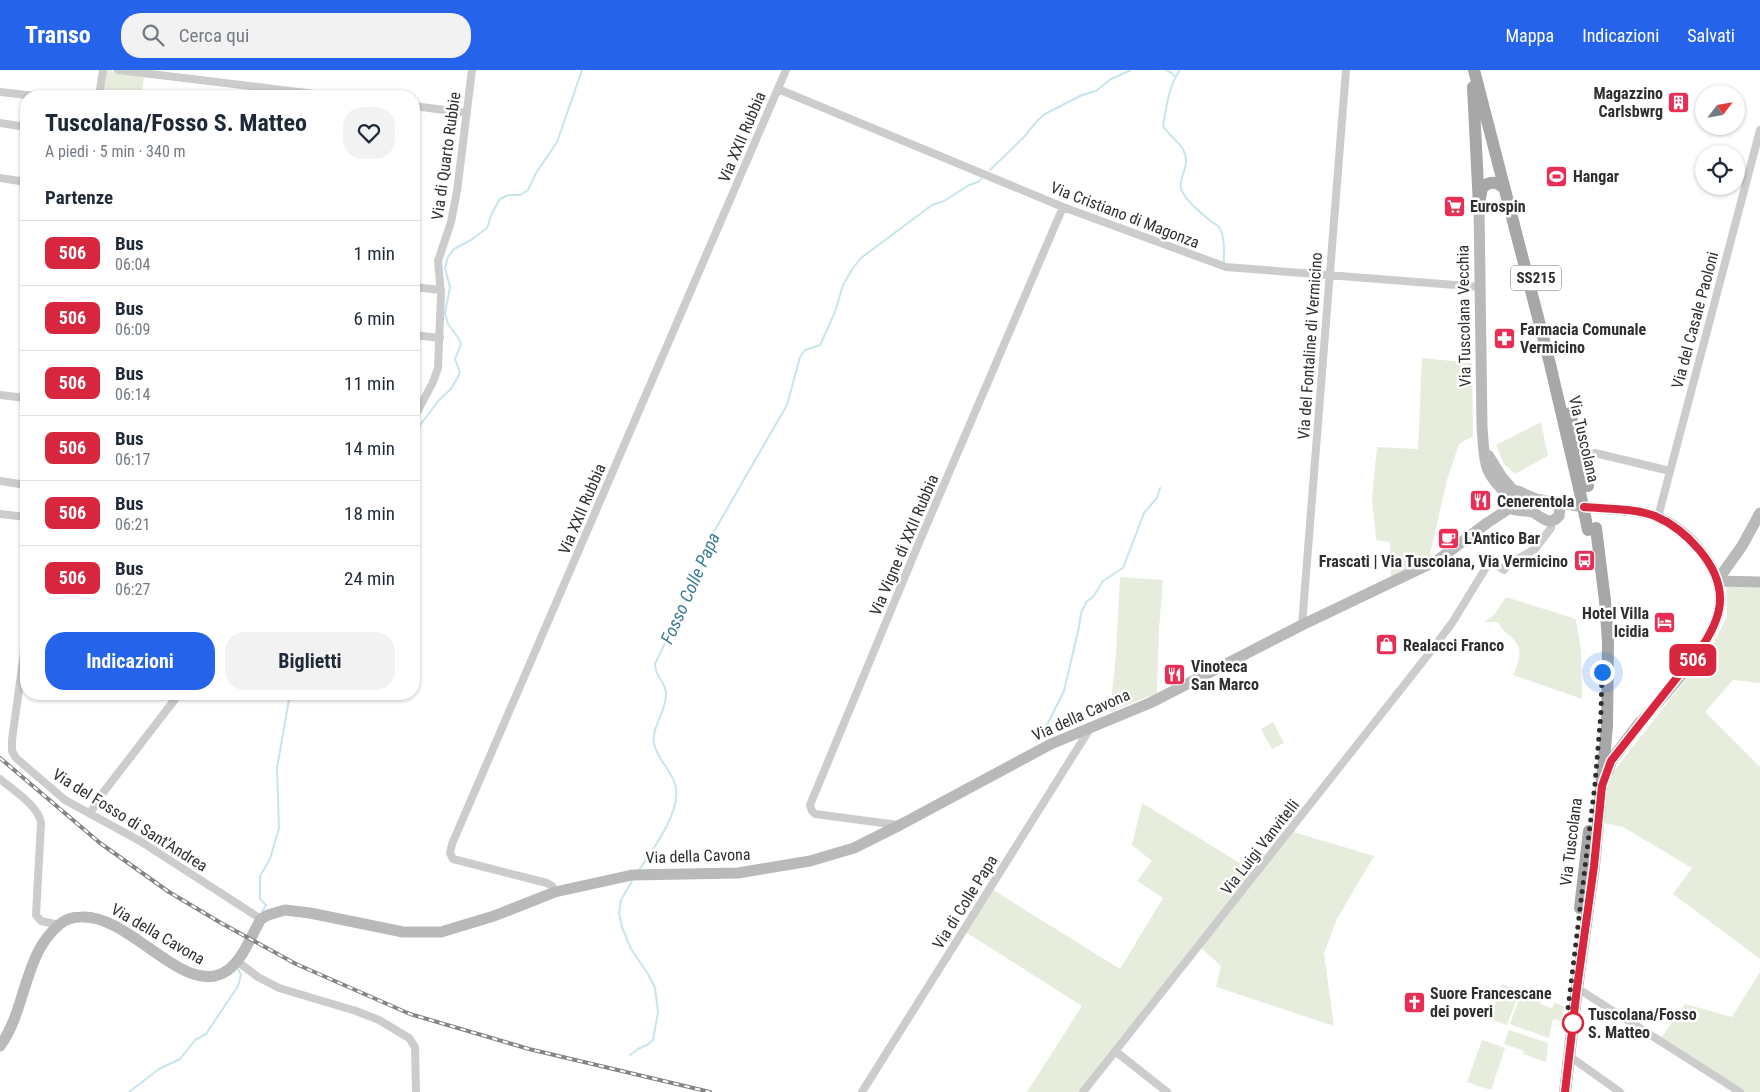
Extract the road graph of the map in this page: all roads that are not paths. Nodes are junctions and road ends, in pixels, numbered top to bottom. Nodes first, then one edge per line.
1 (103, 70) edge
2 (118, 70) edge
3 (472, 70) edge
4 (786, 70) edge
5 (1346, 70) edge
6 (1473, 70) edge
7 (1483, 70) edge
8 (778, 89) junction
9 (100, 90) edge
10 (282, 90) edge
11 (0, 92) edge
12 (20, 94) edge
13 (420, 107) edge
14 (467, 113) junction
15 (0, 123) edge
16 (20, 125) edge
17 (1760, 130) edge
18 (0, 178) edge
19 (20, 181) edge
20 (1505, 189) junction
21 (1479, 206) junction
22 (1063, 207) junction
23 (1329, 276) junction
24 (1481, 287) junction
25 (420, 288) edge
26 (441, 290) junction
27 (420, 336) edge
28 (440, 338) junction
29 (0, 394) edge
30 (20, 397) edge
31 (420, 406) edge
32 (1595, 453) dead end
33 (1670, 471) junction
34 (0, 481) edge
35 (20, 484) edge
36 (1584, 487) junction
37 (1511, 493) junction
38 (1510, 508) junction
39 (1598, 508) dead end
40 (0, 514) edge
41 (1553, 514) junction
42 (1760, 514) edge
43 (20, 516) edge
44 (1658, 518) junction
45 (1592, 529) junction
46 (1717, 581) junction
47 (1760, 582) edge
48 (1302, 625) junction
49 (20, 682) edge
50 (174, 700) edge
51 (1640, 723) junction
52 (1608, 726) junction
53 (1091, 727) junction
54 (0, 779) edge
55 (1602, 786) junction
56 (90, 814) junction
57 (900, 825) junction
58 (555, 892) junction
59 (261, 919) junction
60 (59, 924) junction
61 (237, 961) junction
62 (1577, 988) junction
63 (0, 1046) edge
64 (1115, 1051) junction
65 (1569, 1056) junction
66 (416, 1092) edge
67 (862, 1092) edge
68 (1083, 1092) edge
69 (1167, 1092) edge
70 (1558, 1092) edge
71 (1565, 1092) edge
72 (1620, 1092) edge
73 (1740, 1092) edge

1 - 9 street
2 - 10 street
3 - 14 street, Via di Quarto Rubbie
4 - 8 street, Via XXII Rubbia
5 - 23 street, Via del Fontaline di Vermicino
6 - 20 main road, Via Tuscolana / SS215
6 - 21 main road
7 - 36 main road, Via Tuscolana / SS215
8 - 22 street, Via Cristiano di Magonza
8 - 58 street, Via XXII Rubbia
11 - 12 street
13 - 14 street
14 - 26 street, Via di Quarto Rubbie
15 - 16 street
17 - 33 street, Via del Casale Paoloni
18 - 19 street
20 - 21 main road
20 - 36 main road, Via Tuscolana / SS215
21 - 24 main road, Via Tuscolana Vecchia
22 - 23 street, Via Cristiano di Magonza
22 - 57 street, Via Vigne di XXII Rubbia
23 - 24 street, Via Cristiano di Magonza
23 - 48 street, Via del Fontaline di Vermicino
24 - 37 main road, Via Tuscolana Vecchia
25 - 26 street
26 - 28 street, Via di Quarto Rubbie
27 - 28 street
28 - 31 street, Via di Quarto Rubbie
29 - 30 street
32 - 33 street
33 - 44 street, Via del Casale Paoloni
34 - 35 street
36 - 45 main road, Via Tuscolana / SS215
37 - 38 main road
37 - 41 main road, Via Tuscolana Vecchia
38 - 41 main road
38 - 48 main road, Via della Cavona
39 - 44 main road
40 - 43 street
41 - 64 street, Via Luigi Vanvitelli
42 - 46 main road
44 - 46 main road
45 - 52 main road, Via Tuscolana / SS215
45 - 70 main road, Via Tuscolana / SS215
46 - 47 main road
46 - 51 main road
48 - 53 main road, Via della Cavona
49 - 56 street, Via del Fosso di Sant'Andrea
50 - 56 street
51 - 52 main road
51 - 55 main road
52 - 55 main road, Via Tuscolana / SS215
53 - 57 main road, Via della Cavona
53 - 67 street, Via di Colle Papa
54 - 60 street
55 - 62 main road, Via Tuscolana / SS215
56 - 59 street, Via del Fosso di Sant'Andrea
57 - 58 main road, Via della Cavona
58 - 59 main road, Via della Cavona
59 - 61 main road, Via della Cavona
60 - 61 main road, Via della Cavona
60 - 63 main road
61 - 66 street
62 - 65 main road, Via Tuscolana / SS215
62 - 73 street
64 - 68 street, Via Luigi Vanvitelli
64 - 69 street
65 - 71 main road, Via Tuscolana / SS215
65 - 72 street

